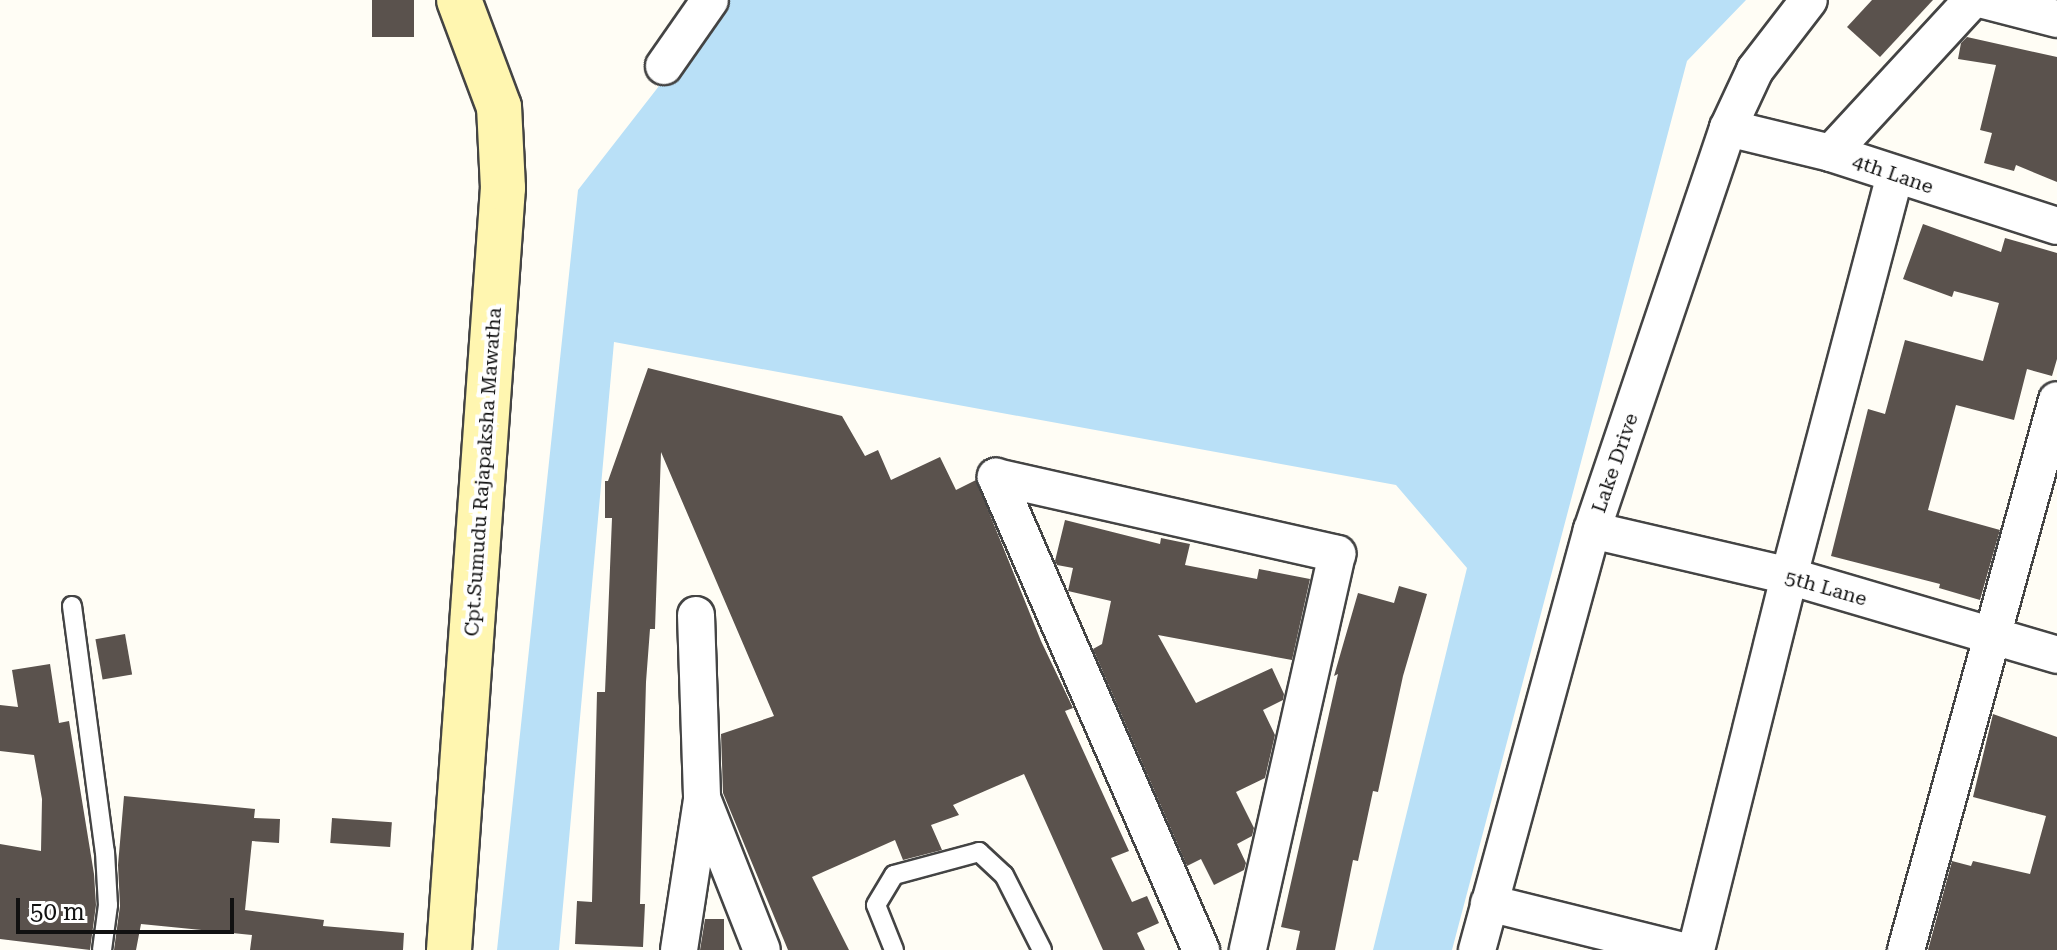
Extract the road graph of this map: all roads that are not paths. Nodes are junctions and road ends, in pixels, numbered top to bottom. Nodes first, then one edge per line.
1 (459, 0) edge
2 (710, 0) edge
3 (1809, 0) edge
4 (1972, 0) edge
5 (1984, 0) edge
6 (2057, 19) edge
7 (664, 66) dead end
8 (1728, 128) junction
9 (1831, 153) junction
10 (1895, 176) junction
11 (2057, 226) edge
12 (2057, 400) edge
13 (1592, 530) junction
14 (1789, 576) junction
15 (72, 606) dead end
16 (696, 615) dead end
17 (1993, 638) junction
18 (2057, 655) edge
19 (702, 798) junction
20 (1489, 903) junction
21 (102, 950) edge
22 (449, 950) edge
23 (679, 950) edge
24 (762, 950) edge
25 (894, 950) edge
26 (1042, 950) edge
27 (1201, 950) edge
28 (1248, 950) edge
29 (1477, 950) edge
30 (1679, 950) edge
31 (1696, 950) edge
32 (1906, 950) edge

1 - 22 main road, Cpt.Sumudu Rajapaksha Mawatha
2 - 7 street
3 - 8 street, Lake Drive
4 - 9 street
5 - 6 street
8 - 9 street, 4th Lane
8 - 13 street, Lake Drive
9 - 10 street, 4th Lane
10 - 11 street, 4th Lane
10 - 14 street
12 - 17 street
13 - 14 street, 5th Lane
13 - 20 street, Lake Drive
14 - 17 street, 5th Lane
14 - 31 street
15 - 21 lane
16 - 19 street
17 - 18 street, 5th Lane
17 - 32 street
19 - 23 street
19 - 24 street
20 - 29 street, Lake Drive
20 - 30 street
25 - 26 lane
27 - 28 street

